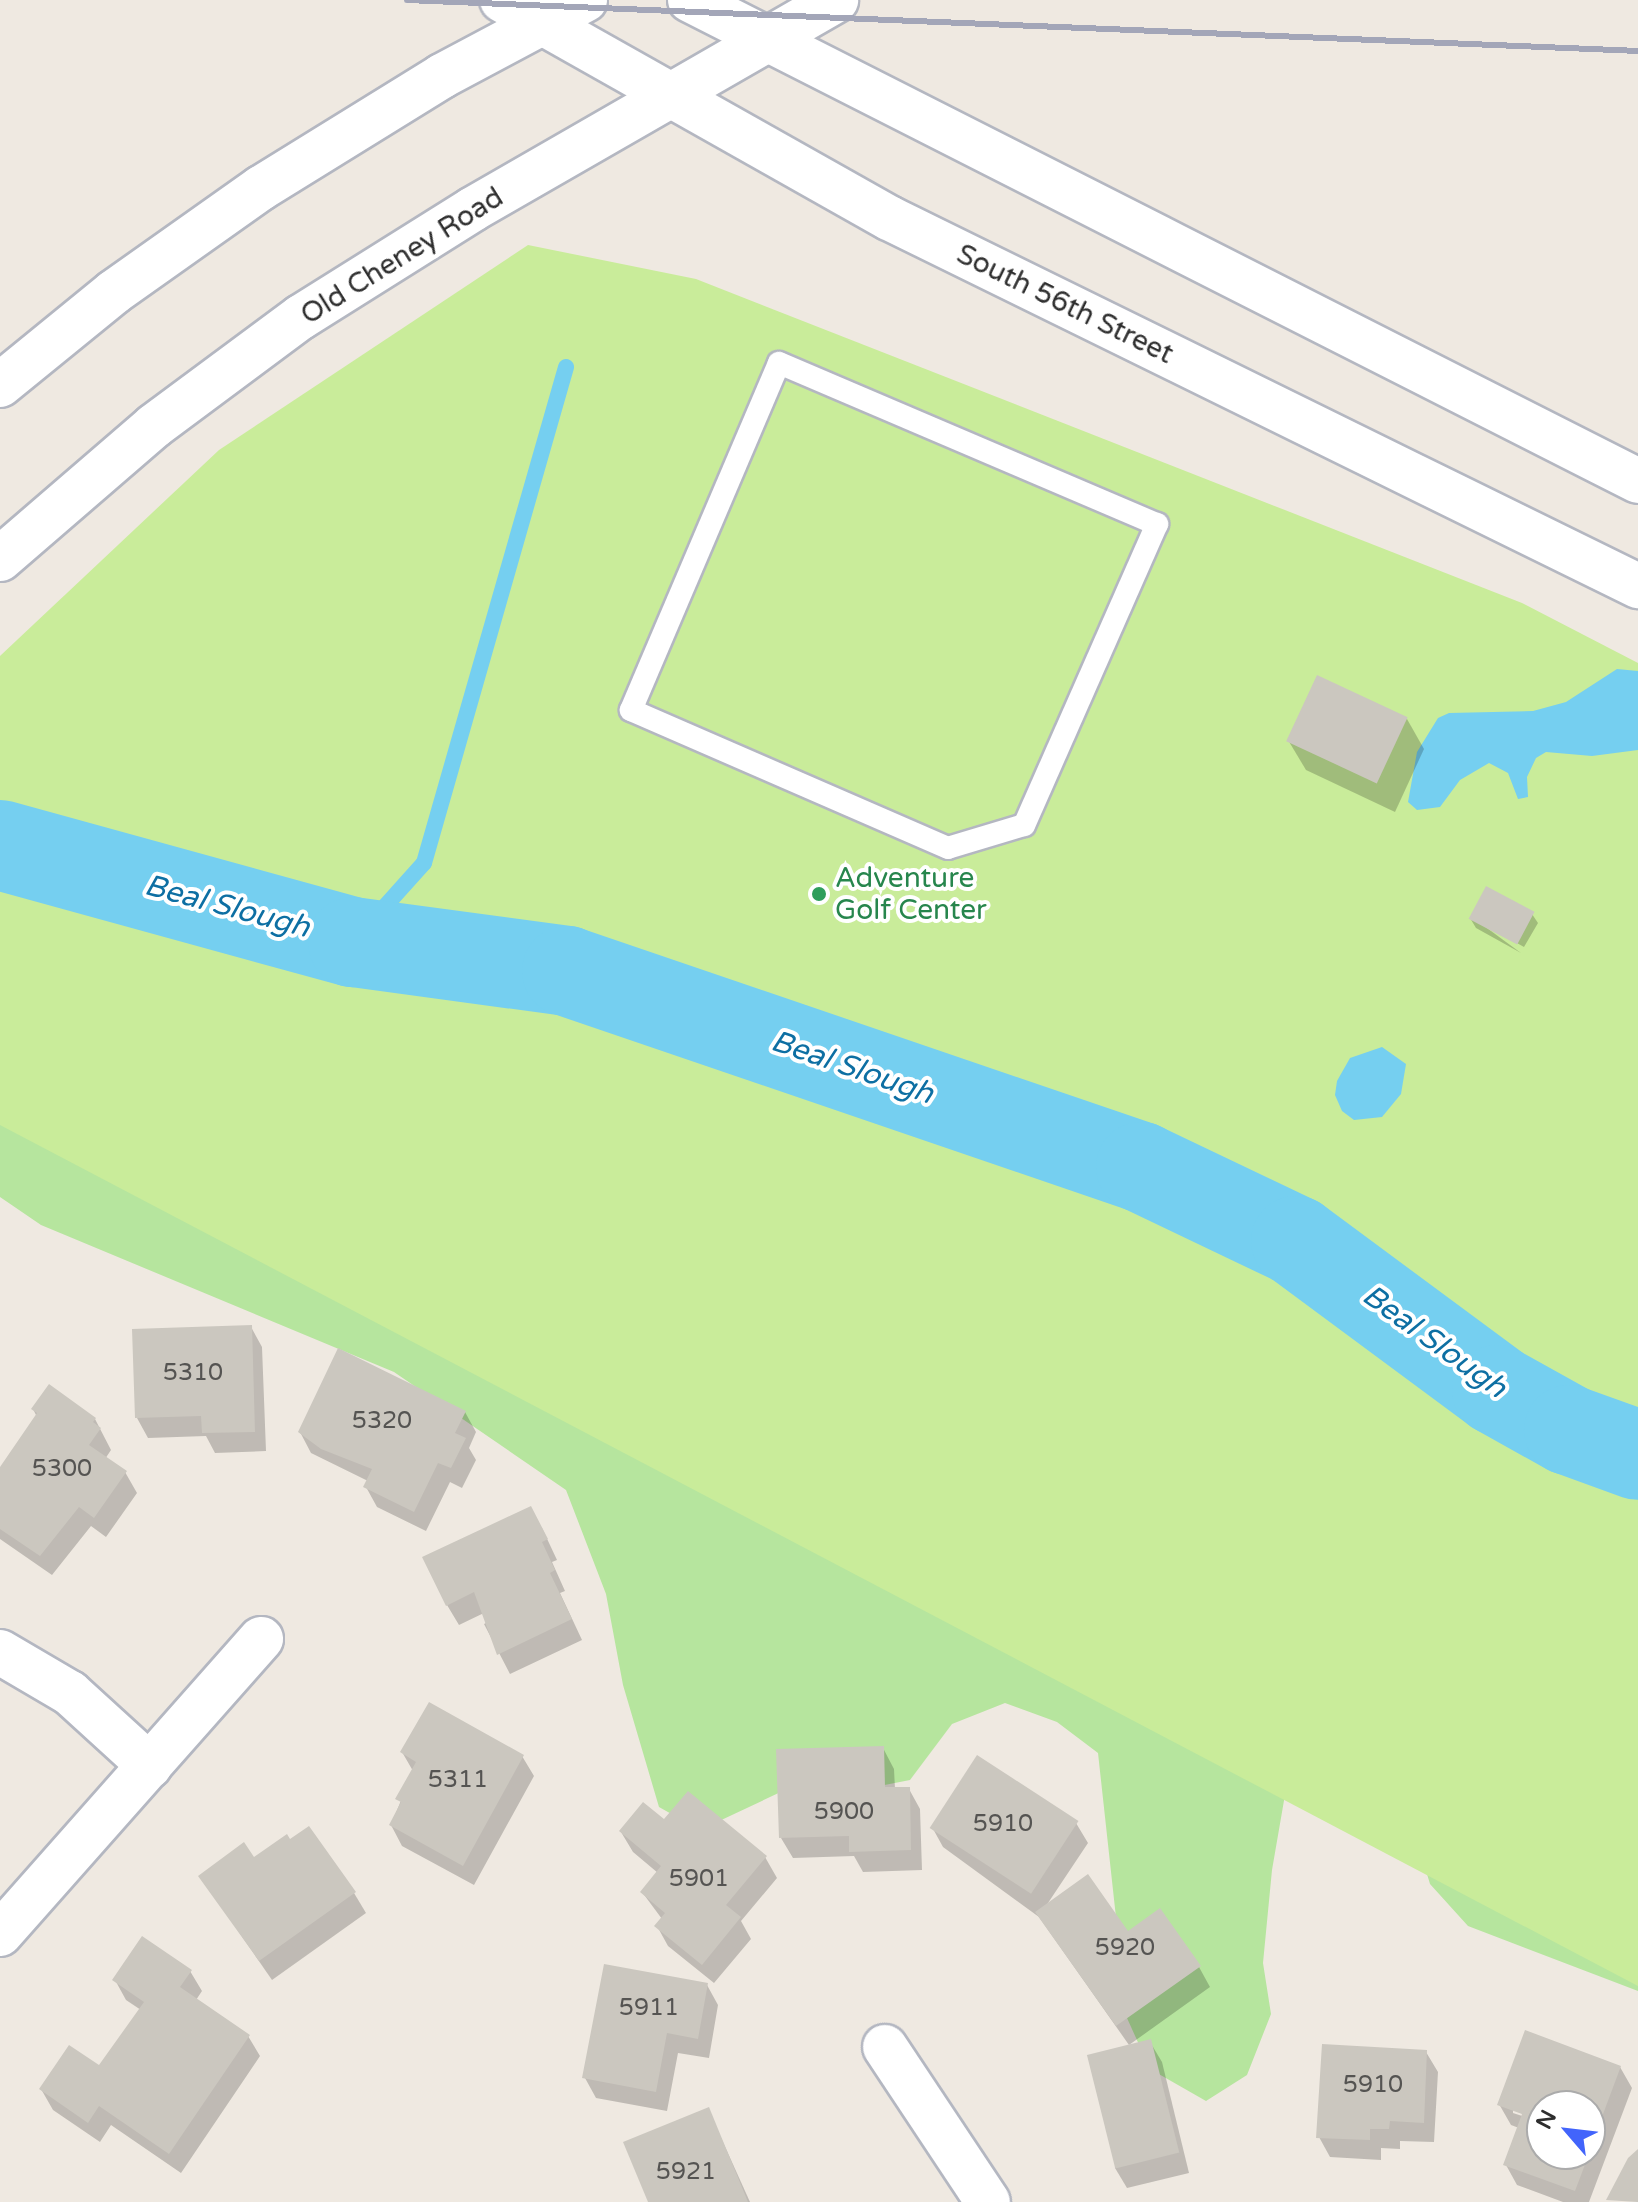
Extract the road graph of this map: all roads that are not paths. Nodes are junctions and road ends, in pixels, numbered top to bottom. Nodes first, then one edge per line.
1 (502, 0) edge
2 (585, 0) edge
3 (690, 0) edge
4 (836, 0) edge
5 (544, 23) junction
6 (769, 39) junction
7 (675, 96) junction
8 (0, 385) edge
9 (1638, 481) edge
10 (1157, 524) joint
11 (0, 559) edge
12 (1638, 586) edge
13 (261, 1639) dead end
14 (0, 1652) edge
15 (150, 1766) junction
16 (0, 1934) edge
17 (885, 2047) dead end
18 (988, 2202) edge

1 - 5 main road, South 56th Street
2 - 5 main road
3 - 6 main road
4 - 6 main road, Old Cheney Road
5 - 7 main road, South 56th Street
5 - 8 main road
6 - 7 main road, Old Cheney Road
6 - 9 main road
7 - 11 main road, Old Cheney Road
7 - 12 main road, South 56th Street
10 - 10 lane
13 - 15 main road
14 - 15 main road
15 - 16 main road
17 - 18 main road

